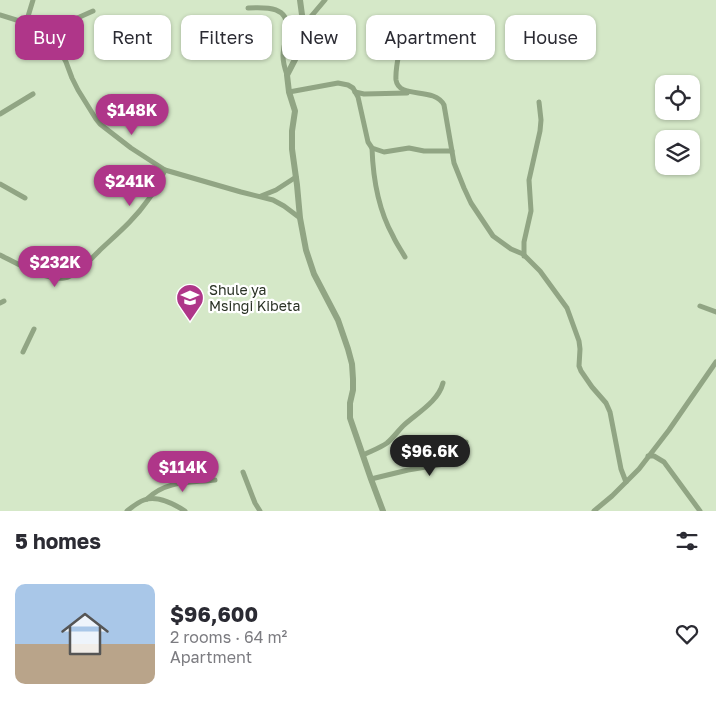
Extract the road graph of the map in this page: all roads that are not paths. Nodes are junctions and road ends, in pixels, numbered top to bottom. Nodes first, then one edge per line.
1 (33, 0) edge
2 (300, 0) edge
3 (325, 0) edge
4 (248, 8) dead end
5 (93, 11) dead end
6 (0, 15) edge
7 (28, 15) edge
8 (84, 15) edge
9 (302, 15) edge
10 (312, 15) edge
11 (15, 20) edge
12 (65, 60) edge
13 (295, 60) edge
14 (398, 60) edge
15 (287, 75) junction
16 (289, 92) junction
17 (355, 92) junction
18 (414, 93) junction
19 (33, 94) dead end
20 (539, 102) dead end
21 (0, 114) edge
22 (372, 148) junction
23 (452, 151) junction
24 (165, 170) junction
25 (296, 177) junction
26 (0, 184) edge
27 (260, 196) junction
28 (25, 198) dead end
29 (300, 218) junction
30 (0, 255) edge
31 (405, 256) dead end
32 (524, 256) junction
33 (700, 306) dead end
34 (716, 312) edge
35 (34, 329) dead end
36 (23, 352) dead end
37 (716, 362) edge
38 (443, 383) dead end
39 (466, 442) dead end
40 (363, 455) junction
41 (648, 456) junction
42 (242, 472) dead end
43 (371, 479) junction
44 (215, 480) dead end
45 (626, 482) junction
46 (147, 499) junction
47 (127, 511) edge
48 (185, 511) edge
49 (260, 511) edge
50 (383, 511) edge
51 (594, 511) edge
52 (700, 511) edge

1 - 7 street
2 - 9 street
3 - 10 street
4 - 15 street
5 - 8 street
6 - 11 street
12 - 24 street
13 - 15 street
14 - 18 street
15 - 16 street
16 - 17 street
16 - 25 street
17 - 18 street
17 - 22 street
18 - 23 street
19 - 21 street
20 - 32 street
22 - 23 street
22 - 31 street
23 - 32 street
24 - 27 street
24 - 30 street
25 - 27 street
25 - 29 street
26 - 28 street
27 - 29 street
29 - 40 street
32 - 45 street
33 - 34 street
35 - 36 street
37 - 41 street
38 - 40 street
39 - 43 street
40 - 43 street
41 - 45 street
41 - 52 street
42 - 49 street
43 - 50 street
44 - 46 street
45 - 51 street
46 - 47 street
46 - 48 street

